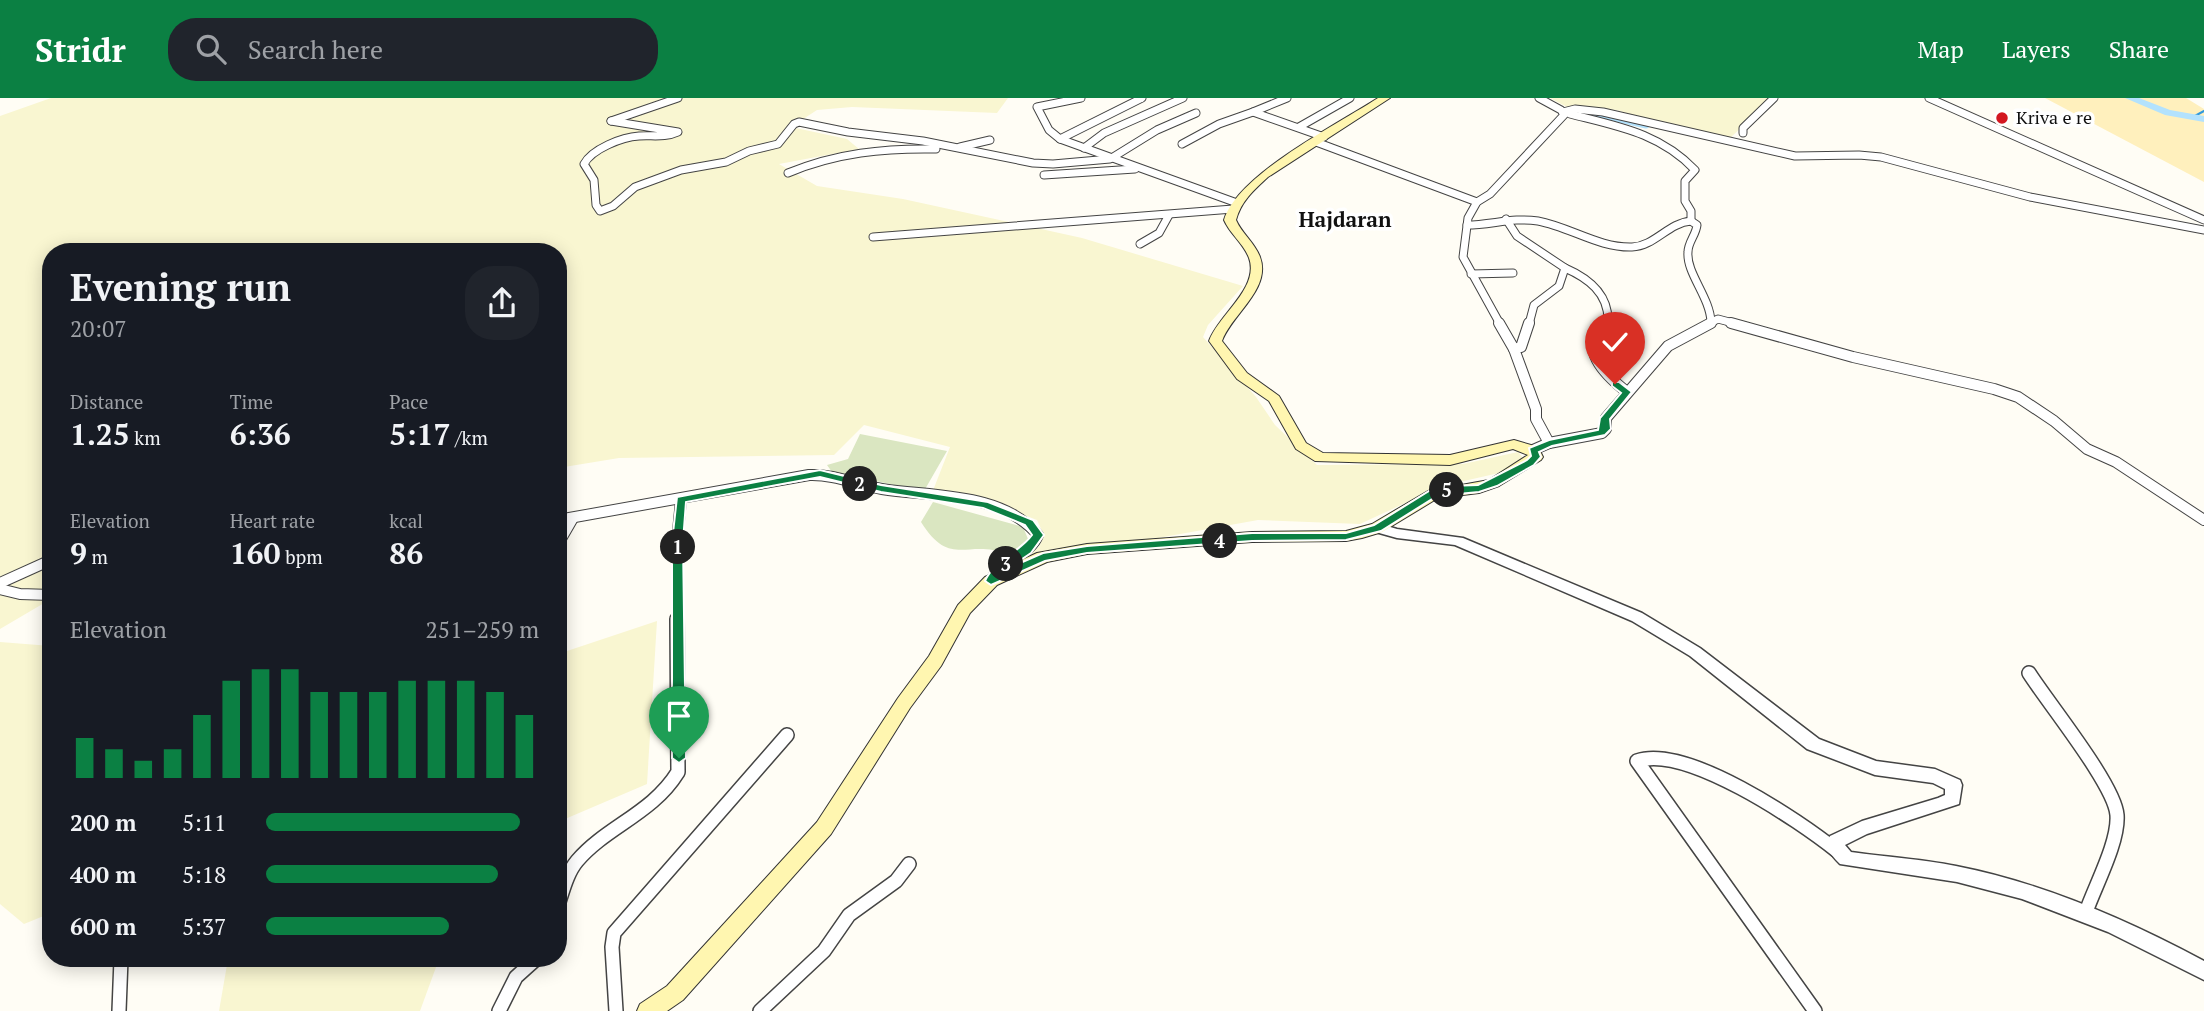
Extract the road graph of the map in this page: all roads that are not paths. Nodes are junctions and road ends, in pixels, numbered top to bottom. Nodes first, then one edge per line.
1 (678, 98) edge
2 (1081, 98) edge
3 (1142, 98) edge
4 (1183, 98) edge
5 (1287, 98) edge
6 (1350, 98) edge
7 (1385, 98) edge
8 (1539, 98) edge
9 (1774, 98) edge
10 (1929, 98) edge
11 (1565, 111) junction
12 (1253, 112) junction
13 (1196, 113) dead end
14 (1299, 127) junction
15 (1743, 133) dead end
16 (1060, 139) junction
17 (990, 140) dead end
18 (1320, 140) junction
19 (1182, 144) dead end
20 (960, 148) junction
21 (1084, 148) junction
22 (1110, 159) junction
23 (1138, 169) junction
24 (788, 173) dead end
25 (1044, 175) dead end
26 (1477, 202) junction
27 (1235, 206) junction
28 (1169, 215) junction
29 (1506, 219) junction
30 (2204, 220) edge
31 (1691, 221) junction
32 (1467, 225) junction
33 (2204, 230) edge
34 (873, 237) dead end
35 (1140, 244) dead end
36 (1565, 268) junction
37 (1513, 273) dead end
38 (1471, 274) junction
39 (1711, 321) junction
40 (1514, 349) junction
41 (1627, 392) junction
42 (1549, 443) junction
43 (1533, 450) junction
44 (681, 500) junction
45 (573, 518) junction
46 (567, 519) edge
47 (2204, 520) edge
48 (567, 528) edge
49 (1377, 528) junction
50 (42, 564) edge
51 (991, 581) junction
52 (0, 583) edge
53 (0, 589) edge
54 (42, 595) edge
55 (2029, 673) dead end
56 (787, 735) dead end
57 (1838, 851) junction
58 (909, 864) dead end
59 (567, 879) edge
60 (2086, 912) junction
61 (121, 967) edge
62 (527, 967) edge
63 (2204, 971) edge
64 (119, 1011) edge
65 (499, 1011) edge
66 (616, 1011) edge
67 (648, 1011) edge
68 (760, 1011) edge
69 (1815, 1011) edge

1 - 20 street
2 - 16 street
3 - 16 street
4 - 21 street
5 - 12 street
6 - 14 street
7 - 18 main road
8 - 11 street
9 - 15 street
10 - 30 street
11 - 26 street
11 - 31 street
11 - 33 street
12 - 14 street
12 - 19 street
13 - 22 street
14 - 18 street
16 - 21 street
17 - 20 street
18 - 26 street
18 - 27 main road
20 - 22 street
20 - 24 street
21 - 22 street
22 - 23 street
23 - 25 street
23 - 27 street
26 - 32 street
27 - 28 street
27 - 43 main road
28 - 34 street
28 - 35 street
29 - 31 street
29 - 32 street
29 - 36 street
31 - 39 street
32 - 38 street
36 - 40 street
36 - 41 street
37 - 38 street
38 - 40 street
39 - 41 street
39 - 47 street
40 - 42 street
41 - 42 street
42 - 43 street
43 - 49 main road
44 - 45 street
44 - 51 street
44 - 59 street
45 - 46 street
45 - 48 street
49 - 51 main road
49 - 57 street
50 - 52 street
51 - 67 main road
53 - 54 street
55 - 60 street
56 - 66 street
57 - 60 street
57 - 69 street
58 - 68 street
60 - 63 street
61 - 64 street
62 - 65 street

